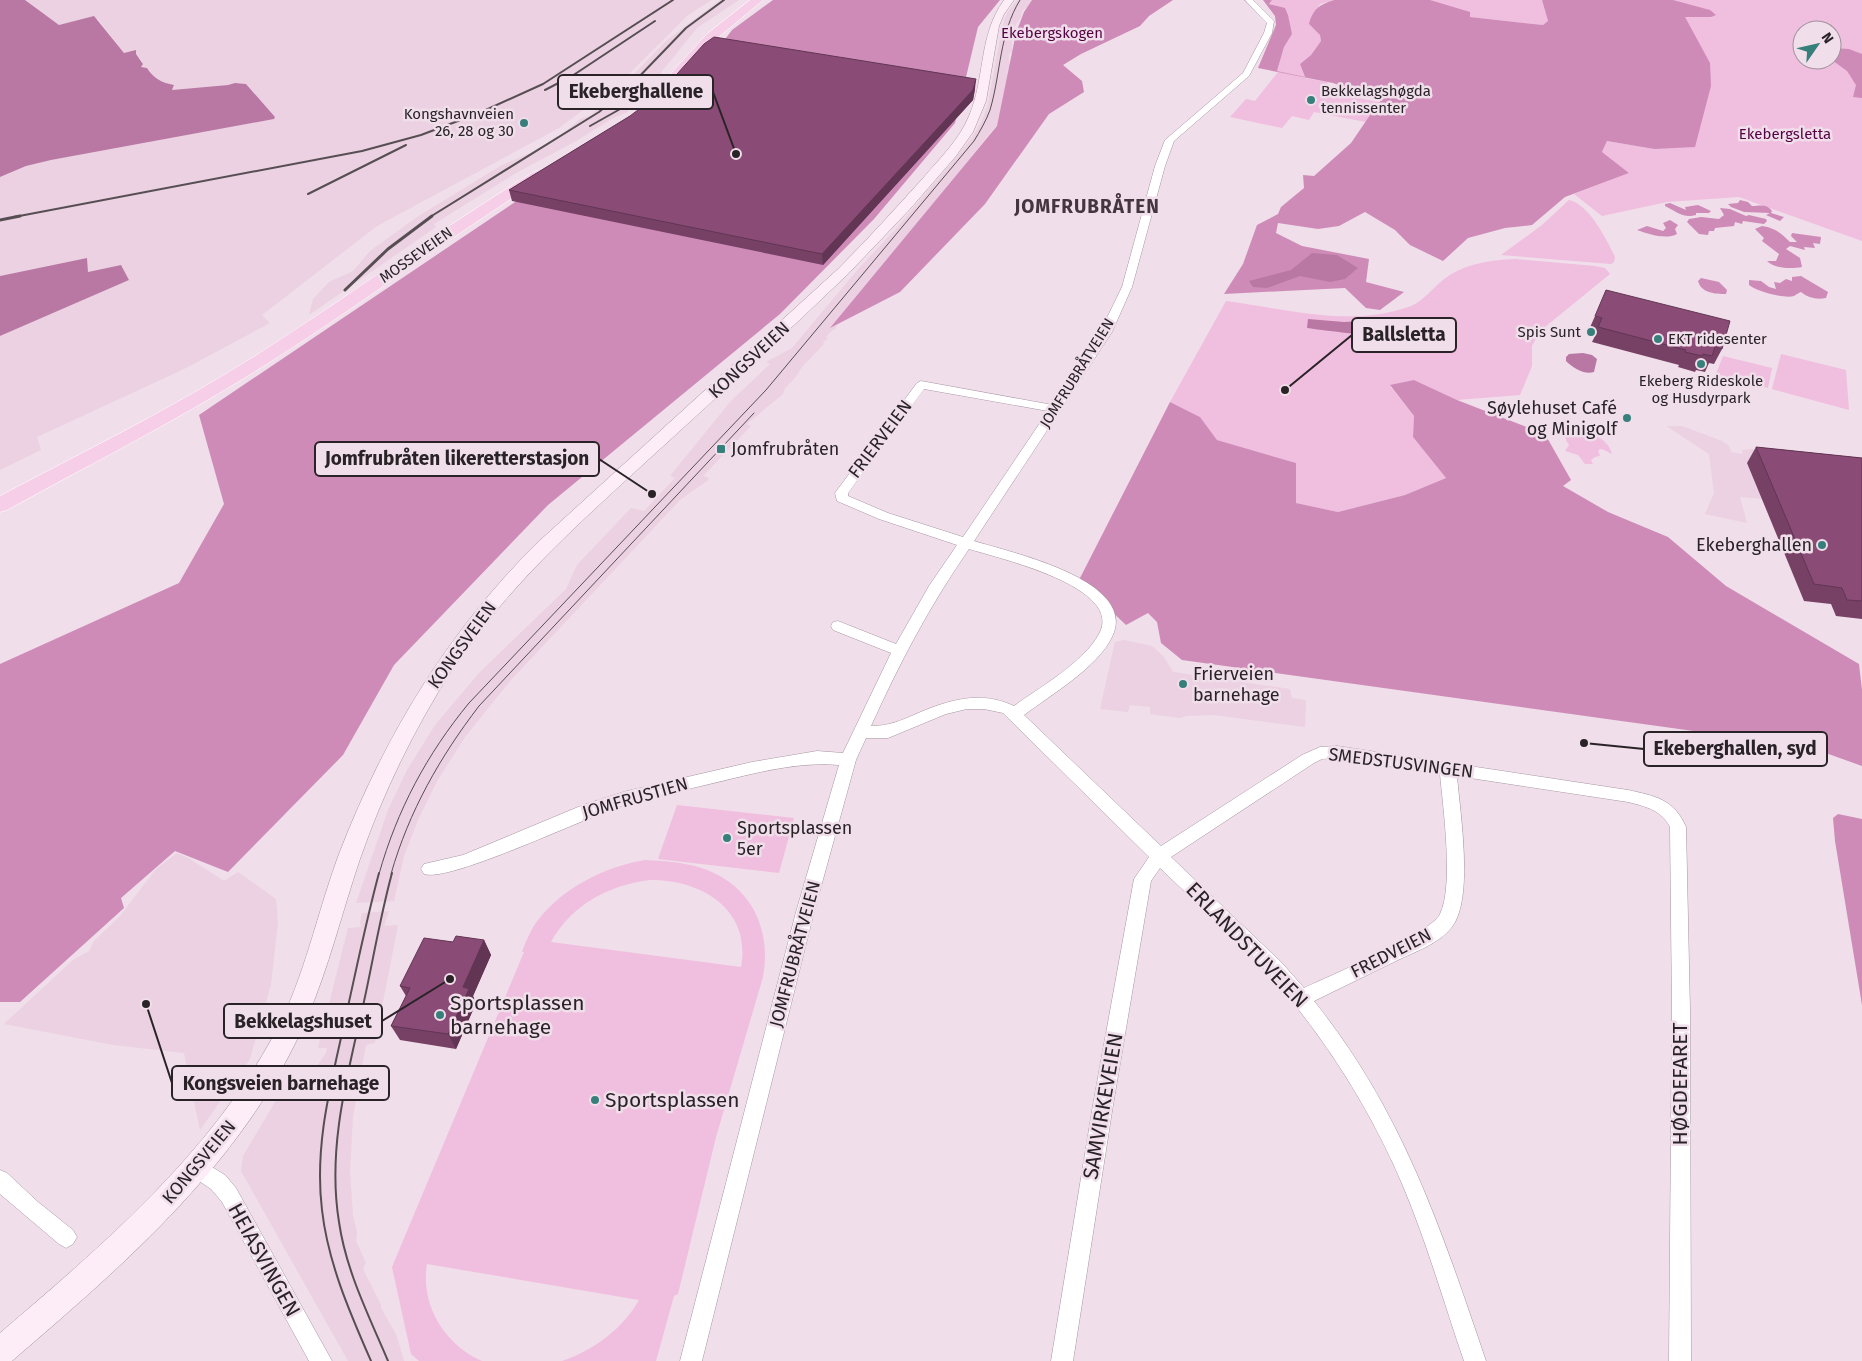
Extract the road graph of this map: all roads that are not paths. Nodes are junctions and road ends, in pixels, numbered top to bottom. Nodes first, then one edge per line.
1 (757, 0) edge
2 (1009, 0) edge
3 (1249, 0) edge
4 (648, 105) edge
5 (548, 169) edge
6 (1056, 409) junction
7 (50, 477) junction
8 (0, 498) edge
9 (0, 505) edge
10 (966, 542) junction
11 (838, 626) dead end
12 (899, 651) junction
13 (1014, 714) junction
14 (861, 732) junction
15 (848, 760) junction
16 (1448, 768) junction
17 (1668, 810) joint
18 (1158, 856) junction
19 (430, 869) dead end
20 (1302, 998) junction
21 (197, 1168) junction
22 (0, 1180) edge
23 (66, 1237) dead end
24 (0, 1352) edge
25 (322, 1361) edge
26 (691, 1361) edge
27 (1062, 1361) edge
28 (1475, 1361) edge
29 (1680, 1361) edge

1 - 4 highway
2 - 21 main road, KONGSVEIEN
3 - 6 street, JOMFRUBRÅTVEIEN
5 - 7 highway, MOSSEVEIEN
6 - 10 street, JOMFRUBRÅTVEIEN
6 - 10 street, FRIERVEIEN
7 - 8 highway, MOSSEVEIEN
7 - 9 highway, MOSSEVEIEN
10 - 12 street, JOMFRUBRÅTVEIEN
10 - 13 street
11 - 12 street
12 - 14 street, JOMFRUBRÅTVEIEN
13 - 14 street
13 - 18 street, ERLANDSTUVEIEN
14 - 15 street, JOMFRUBRÅTVEIEN
15 - 19 street, JOMFRUSTIEN
15 - 26 street, JOMFRUBRÅTVEIEN
16 - 17 street, SMEDSTUSVINGEN
16 - 18 street, SMEDSTUSVINGEN
16 - 20 street, FREDVEIEN
17 - 29 street, HØGDEFARET
18 - 20 street, ERLANDSTUVEIEN
18 - 27 street, SAMVIRKEVEIEN
20 - 28 street, ERLANDSTUVEIEN
21 - 24 main road, KONGSVEIEN
21 - 25 street, HEIASVINGEN
22 - 23 street

